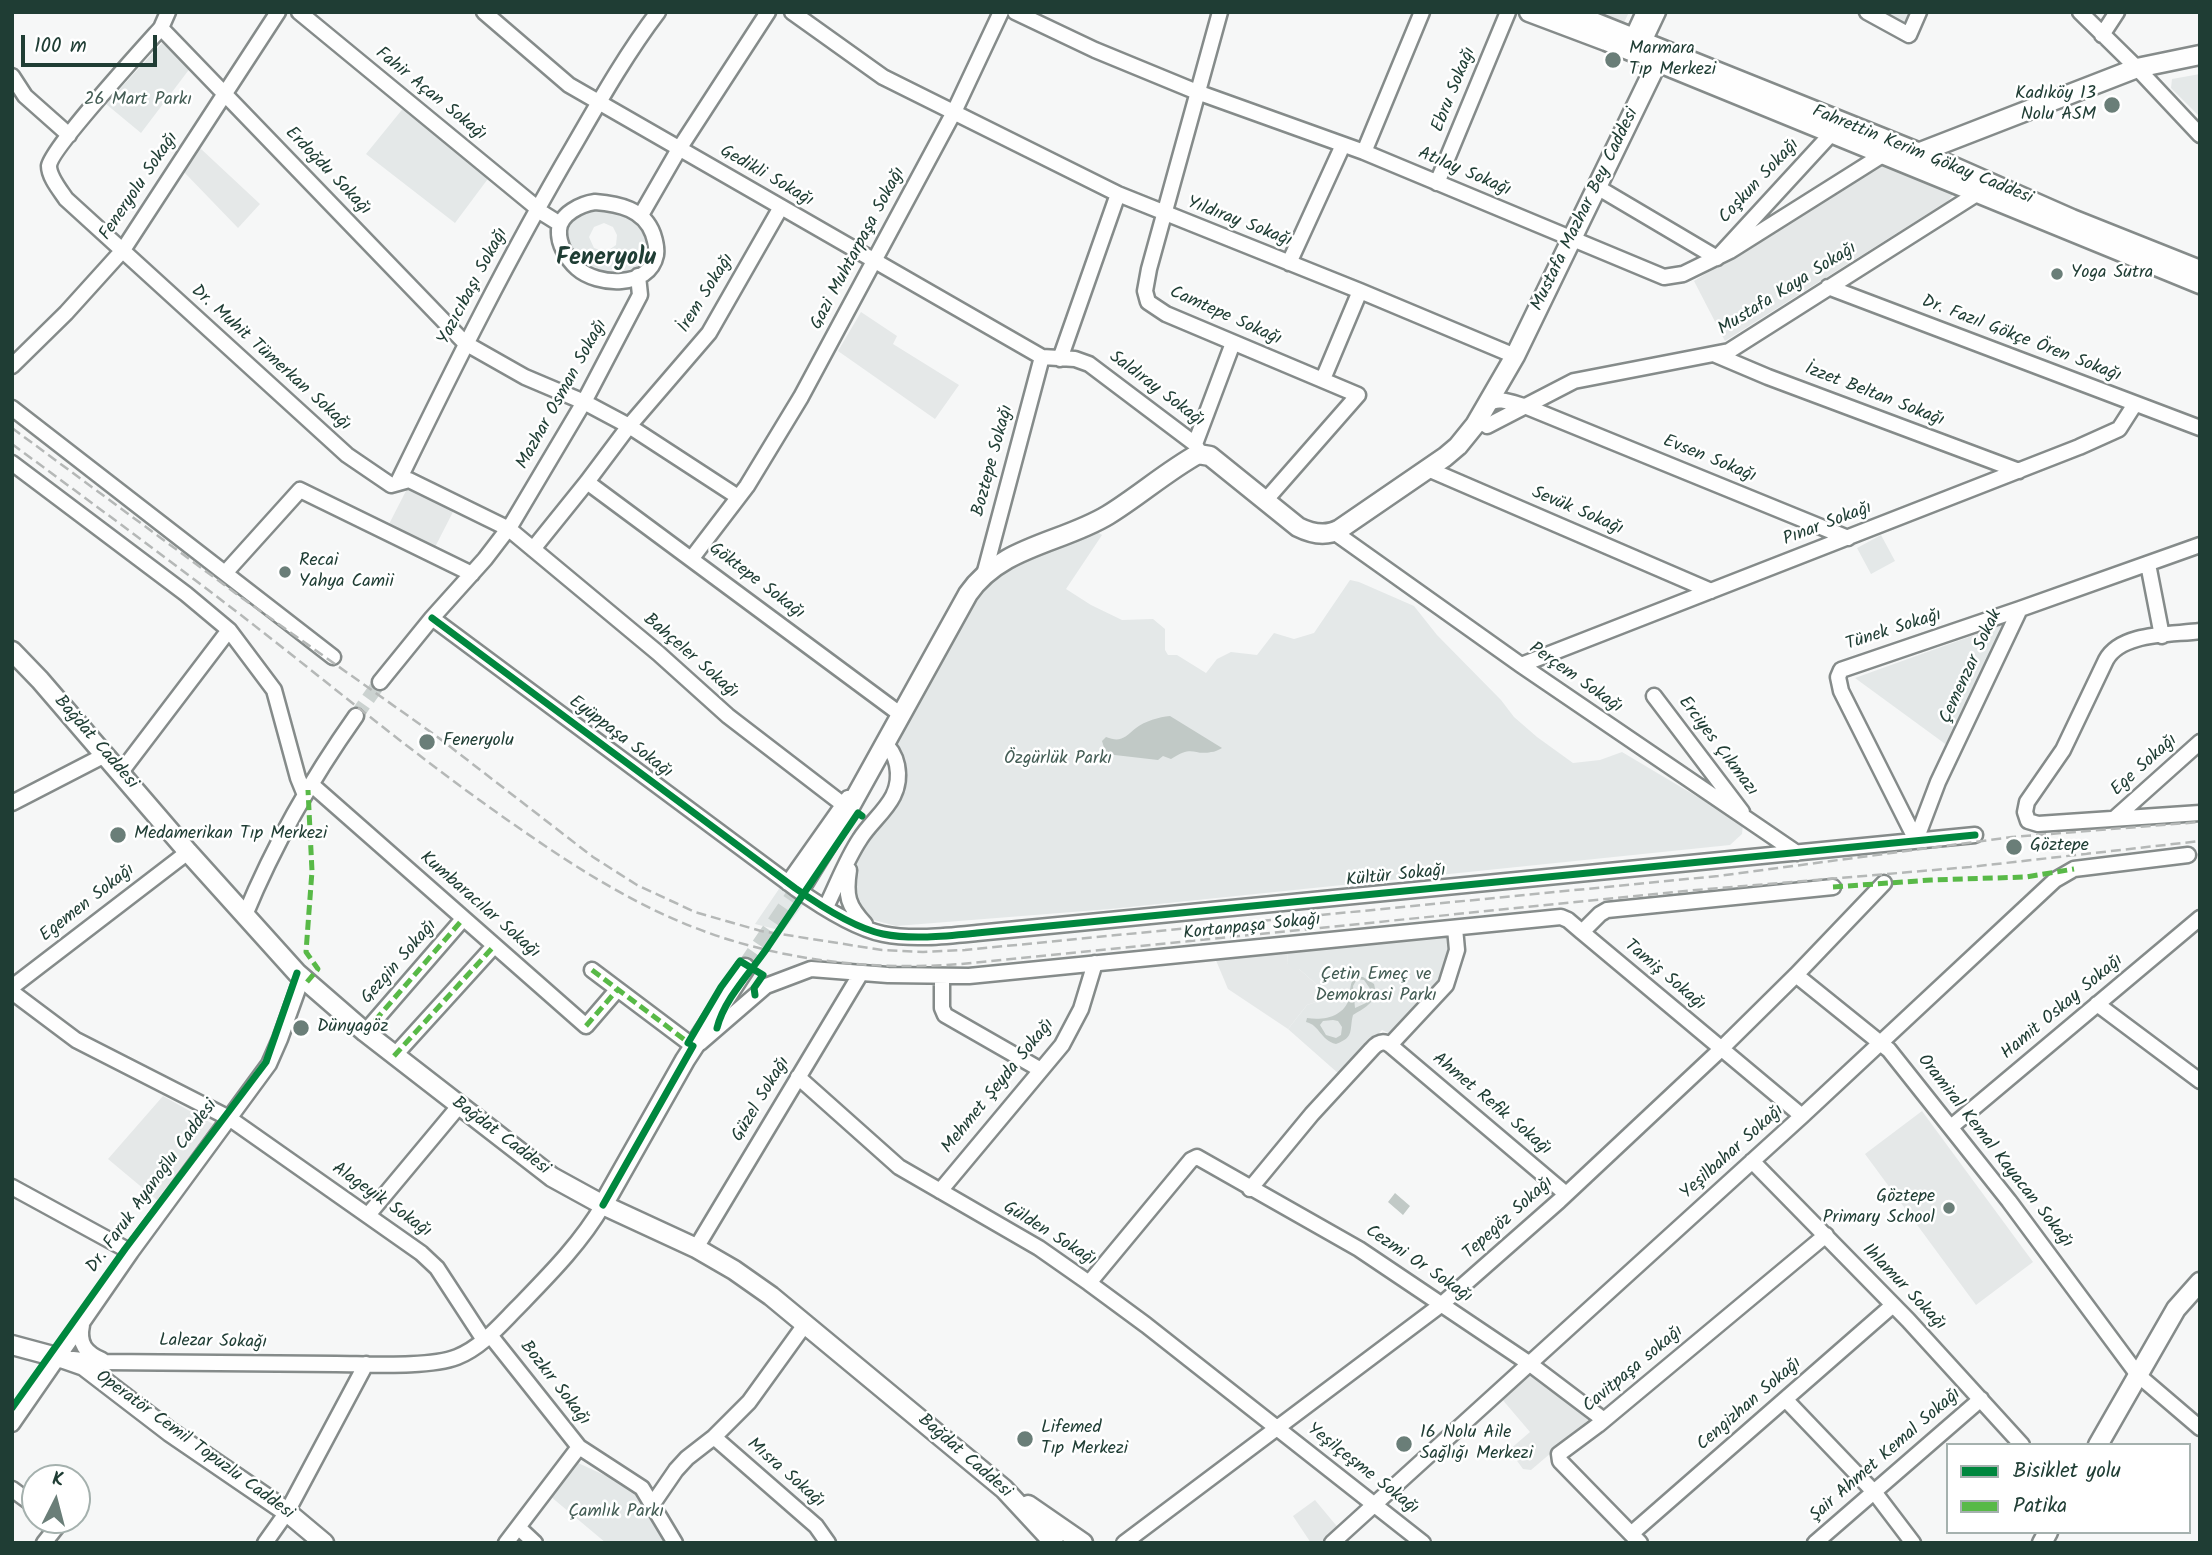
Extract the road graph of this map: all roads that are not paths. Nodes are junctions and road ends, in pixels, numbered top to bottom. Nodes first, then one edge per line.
1 (168, 12) edge
2 (278, 12) edge
3 (299, 12) edge
4 (484, 12) edge
5 (768, 12) edge
6 (792, 12) edge
7 (1001, 12) edge
8 (1015, 12) edge
9 (1220, 12) edge
10 (1422, 12) edge
11 (1508, 12) edge
12 (1530, 12) edge
13 (1569, 12) edge
14 (1644, 12) edge
15 (1658, 12) edge
16 (1867, 12) edge
17 (1919, 12) edge
18 (2080, 12) edge
19 (2118, 12) edge
20 (652, 14) edge
21 (161, 28) junction
22 (2102, 34) junction
23 (1633, 45) junction
24 (2200, 55) edge
25 (1657, 63) junction
26 (2200, 66) edge
27 (2137, 68) junction
28 (1685, 74) junction
29 (12, 76) edge
30 (1197, 92) junction
31 (225, 94) junction
32 (1642, 94) junction
33 (599, 102) junction
34 (954, 111) junction
35 (1966, 133) junction
36 (1832, 134) junction
37 (69, 135) junction
38 (2200, 135) edge
39 (1343, 145) junction
40 (679, 149) junction
41 (1364, 152) junction
42 (1918, 153) junction
43 (1884, 155) junction
44 (1938, 161) junction
45 (1947, 180) junction
46 (1437, 183) junction
47 (1597, 187) junction
48 (1978, 193) junction
49 (1118, 194) junction
50 (781, 207) junction
51 (537, 208) junction
52 (1164, 214) junction
53 (641, 215) junction
54 (560, 224) junction
55 (1572, 239) junction
56 (123, 250) junction
57 (1717, 258) junction
58 (876, 261) junction
59 (1289, 263) junction
60 (2200, 270) edge
61 (638, 276) junction
62 (2200, 284) edge
63 (1828, 287) junction
64 (1360, 291) junction
65 (465, 343) junction
66 (1233, 343) junction
67 (1716, 355) junction
68 (1515, 356) junction
69 (1042, 357) junction
70 (1060, 359) junction
71 (12, 366) edge
72 (1323, 380) junction
73 (1563, 386) junction
74 (584, 402) junction
75 (1494, 403) junction
76 (2136, 404) junction
77 (1527, 407) junction
78 (12, 408) edge
79 (1556, 419) junction
80 (629, 426) junction
81 (1487, 426) junction
82 (2200, 428) edge
83 (1198, 449) junction
84 (1445, 457) junction
85 (12, 463) edge
86 (1428, 469) junction
87 (2020, 471) junction
88 (398, 482) junction
89 (587, 482) junction
90 (738, 498) junction
91 (1265, 501) junction
92 (509, 529) junction
93 (1334, 532) junction
94 (1849, 538) junction
95 (2200, 545) edge
96 (533, 549) junction
97 (692, 558) junction
98 (2148, 564) junction
99 (226, 572) junction
100 (472, 575) junction
101 (984, 575) junction
102 (1711, 591) junction
103 (2020, 609) junction
104 (432, 618) junction
105 (229, 631) junction
106 (2200, 631) edge
107 (2162, 636) junction
108 (12, 651) edge
109 (333, 657) dead end
110 (1521, 665) junction
111 (380, 682) tunnel mouth
112 (1654, 696) dead end
113 (900, 714) junction
114 (356, 716) tunnel mouth
115 (2200, 742) edge
116 (884, 743) junction
117 (293, 752) junction
118 (105, 755) junction
119 (121, 772) junction
120 (311, 785) junction
121 (12, 803) edge
122 (846, 807) junction
123 (2200, 813) edge
124 (2115, 818) junction
125 (1749, 822) junction
126 (1975, 835) dead end
127 (1916, 840) junction
128 (188, 852) junction
129 (1797, 853) junction
130 (852, 855) junction
131 (2188, 855) dead end
132 (796, 882) junction
133 (1884, 883) dead end
134 (1833, 887) dead end
135 (848, 901) junction
136 (830, 909) junction
137 (246, 917) junction
138 (2200, 918) edge
139 (463, 919) junction
140 (1455, 928) junction
141 (875, 932) junction
142 (1582, 932) junction
143 (494, 946) junction
144 (1095, 963) junction
145 (745, 968) tunnel mouth
146 (592, 970) dead end
147 (861, 973) junction
148 (1796, 975) junction
149 (942, 976) junction
150 (302, 978) junction
151 (12, 989) edge
152 (617, 990) junction
153 (2096, 1004) junction
154 (365, 1031) junction
155 (1881, 1043) junction
156 (1390, 1045) junction
157 (691, 1049) junction
158 (1721, 1049) junction
159 (394, 1056) junction
160 (1041, 1070) junction
161 (798, 1077) junction
162 (2200, 1081) edge
163 (459, 1106) junction
164 (1802, 1116) junction
165 (229, 1118) junction
166 (1951, 1127) junction
167 (1752, 1161) junction
168 (12, 1187) edge
169 (1251, 1189) junction
170 (940, 1191) junction
171 (1566, 1194) junction
172 (603, 1205) junction
173 (368, 1215) junction
174 (1826, 1235) junction
175 (696, 1248) junction
176 (131, 1252) junction
177 (1089, 1283) junction
178 (2198, 1289) edge
179 (1442, 1304) junction
180 (1893, 1305) junction
181 (85, 1317) junction
182 (806, 1323) junction
183 (487, 1338) junction
184 (12, 1345) edge
185 (59, 1358) junction
186 (107, 1362) junction
187 (366, 1364) junction
188 (1530, 1364) junction
189 (2138, 1375) junction
190 (1981, 1399) junction
191 (1787, 1400) junction
192 (1604, 1420) junction
193 (12, 1424) edge
194 (2200, 1428) edge
195 (1278, 1429) junction
196 (713, 1437) junction
197 (2020, 1443) edge
198 (2099, 1443) edge
199 (579, 1447) junction
200 (1004, 1489) junction
201 (1875, 1493) junction
202 (1376, 1504) junction
203 (652, 1505) junction
204 (287, 1511) junction
205 (519, 1528) junction
206 (1635, 1538) edge
207 (1049, 1541) edge
208 (265, 1543) edge
209 (324, 1543) edge
210 (506, 1543) edge
211 (534, 1543) edge
212 (675, 1543) edge
213 (828, 1543) edge
214 (1083, 1543) edge
215 (1124, 1543) edge
216 (1332, 1543) edge
217 (1423, 1543) edge
218 (1815, 1543) edge
219 (1913, 1543) edge

1 - 21 street
2 - 31 street, Feneryolu Sokağı
3 - 51 street, Fahir Açan Sokağı
4 - 33 street, Gedikli Sokağı
5 - 40 street
6 - 34 street, Yıldıray Sokağı
7 - 34 street, Gazi Muhtarpaşa Sokağı
8 - 30 street, Atılay Sokağı
9 - 30 street, Camtepe Sokağı
10 - 41 street
11 - 46 street, Ebru Sokağı
12 - 23 main road, Fahrettin Kerim Gökay Caddesi
13 - 23 main road, Fahrettin Kerim Gökay Caddesi
14 - 23 street
15 - 23 street
16 - 17 street
18 - 22 street
19 - 22 street
20 - 33 street, Yazıcıbaşı Sokağı
21 - 31 street, Erdoğdu Sokağı
21 - 37 street
22 - 27 street
23 - 25 main road
23 - 32 main road
23 - 42 main road, Fahrettin Kerim Gökay Caddesi
24 - 27 main road
25 - 28 main road, Fahrettin Kerim Gökay Caddesi
25 - 32 main road, Mustafa Mazhar Bey Caddesi
26 - 27 main road
27 - 35 main road
27 - 38 street
28 - 32 main road
28 - 36 main road, Fahrettin Kerim Gökay Caddesi
29 - 37 street
30 - 39 street, Atılay Sokağı
30 - 52 street, Camtepe Sokağı
31 - 56 street, Feneryolu Sokağı
31 - 65 street, Erdoğdu Sokağı
32 - 47 main road, Mustafa Mazhar Bey Caddesi
33 - 40 street, Gedikli Sokağı
33 - 51 street, Yazıcıbaşı Sokağı
34 - 49 street, Yıldıray Sokağı
34 - 58 street, Gazi Muhtarpaşa Sokağı
35 - 42 main road
35 - 44 main road
36 - 43 main road, Fahrettin Kerim Gökay Caddesi
36 - 57 street, Coşkun Sokağı
37 - 56 street
39 - 41 street, Atılay Sokağı
39 - 59 street
40 - 50 street, Gedikli Sokağı
40 - 53 street
41 - 46 street, Atılay Sokağı
42 - 44 main road, Fahrettin Kerim Gökay Caddesi
43 - 45 main road, Fahrettin Kerim Gökay Caddesi
43 - 57 street, Atılay Sokağı
44 - 45 main road
44 - 60 main road, Fahrettin Kerim Gökay Caddesi
45 - 48 main road, Fahrettin Kerim Gökay Caddesi
46 - 55 street, Atılay Sokağı
47 - 55 main road, Mustafa Mazhar Bey Caddesi
47 - 57 street
48 - 62 main road, Fahrettin Kerim Gökay Caddesi
48 - 63 street, Mustafa Kaya Sokağı
49 - 52 street, Yıldıray Sokağı
49 - 70 street
50 - 58 street, Gedikli Sokağı
50 - 80 street, İrem Sokağı
51 - 54 street
51 - 65 street, Yazıcıbaşı Sokağı
52 - 59 street, Yıldıray Sokağı
52 - 66 street, Camtepe Sokağı
53 - 54 street
53 - 61 street, Mazhar Osman Sokağı
54 - 61 street
55 - 57 street, Atılay Sokağı
55 - 68 main road, Mustafa Mazhar Bey Caddesi
56 - 71 street, Feneryolu Sokağı
56 - 88 street, Dr. Muhit Tümerkan Sokağı
58 - 69 street, Gedikli Sokağı
58 - 90 street, Gazi Muhtarpaşa Sokağı
59 - 64 street, Yıldıray Sokağı
61 - 74 street, Mazhar Osman Sokağı
63 - 67 street, Mustafa Kaya Sokağı
63 - 76 street, Dr. Fazıl Gökçe Ören Sokağı
64 - 68 street, Yıldıray Sokağı
64 - 72 street
65 - 74 street, Erdoğdu Sokağı
65 - 88 street, Yazıcıbaşı Sokağı
66 - 72 street, Camtepe Sokağı
66 - 83 street
67 - 73 street, Mustafa Kaya Sokağı
67 - 87 street, İzzet Beltan Sokağı
68 - 75 main road, Mustafa Mazhar Bey Caddesi
69 - 70 street, Saldıray Sokağı
69 - 101 street, Boztepe Sokağı
70 - 83 street, Saldıray Sokağı
72 - 91 street, Camtepe Sokağı
73 - 77 street, Mustafa Kaya Sokağı
73 - 79 street
74 - 80 street, Erdoğdu Sokağı
74 - 92 street, Mazhar Osman Sokağı
75 - 77 street, Evsen Sokağı
75 - 81 main road, Mustafa Mazhar Bey Caddesi
75 - 84 main road, Mustafa Mazhar Bey Caddesi
76 - 82 street, Dr. Fazıl Gökçe Ören Sokağı
76 - 87 street, Pınar Sokağı
77 - 79 street, Evsen Sokağı
77 - 81 street, Mustafa Kaya Sokağı
78 - 99 street
79 - 94 street, Evsen Sokağı
80 - 89 street
80 - 90 street
81 - 84 main road, Mustafa Mazhar Bey Caddesi
83 - 91 main road
83 - 101 main road
84 - 86 main road, Mustafa Mazhar Bey Caddesi
85 - 105 street
86 - 93 main road, Mustafa Mazhar Bey Caddesi
86 - 102 street, Sevük Sokağı
87 - 94 street, Pınar Sokağı
88 - 92 street
89 - 96 street
89 - 97 street, Göktepe Sokağı
90 - 97 street, Gazi Muhtarpaşa Sokağı
91 - 93 main road
92 - 96 street, Bahçeler Sokağı
92 - 100 street
93 - 110 street, Perçem Sokağı
94 - 102 street, Pınar Sokağı
95 - 98 street, Çemenzar Sokak
96 - 122 street, Bahçeler Sokağı
97 - 113 street, Göktepe Sokağı
98 - 103 street, Çemenzar Sokak
98 - 107 street
99 - 100 street
99 - 109 street
100 - 104 street
101 - 113 main road
102 - 110 street, Pınar Sokağı
103 - 127 street, Çemenzar Sokak
103 - 127 street, Tünek Sokağı
104 - 111 street
104 - 132 street, Eyüppaşa Sokağı
105 - 117 street
105 - 119 street
106 - 107 street
107 - 124 street
108 - 118 main road, Bağdat Caddesi
110 - 125 street, Perçem Sokağı
112 - 125 street, Erciyes Çıkmazı
113 - 116 main road
114 - 120 street
115 - 124 street, Ege Sokağı
116 - 122 main road
116 - 130 street
117 - 120 street, Kumbaracılar Sokağı
117 - 120 street
118 - 119 main road, Bağdat Caddesi
118 - 121 street
119 - 128 main road, Bağdat Caddesi
120 - 137 street
120 - 139 street, Kumbaracılar Sokağı
122 - 132 main road
123 - 124 street
125 - 129 street, Perçem Sokağı
126 - 127 street, Kültür Sokağı
127 - 129 street, Kültür Sokağı
128 - 137 main road, Bağdat Caddesi
128 - 151 street, Egemen Sokağı
129 - 141 street, Kültür Sokağı
130 - 135 street
130 - 136 street
131 - 155 street, Yeşilbahar Sokağı
132 - 136 street, Eyüppaşa Sokağı
133 - 148 street, Tepegöz Sokağı
134 - 142 street
135 - 136 street
135 - 141 street
136 - 141 street, Kültür Sokağı
137 - 150 main road, Bağdat Caddesi
138 - 153 street, Hamit Oskay Sokağı
139 - 143 street, Kumbaracılar Sokağı
139 - 154 street, Gezgin Sokağı
140 - 142 street, Kortanpaşa Sokağı
140 - 144 street, Kortanpaşa Sokağı
140 - 156 street
142 - 158 street, Tamiş Sokağı
143 - 152 street, Kumbaracılar Sokağı
143 - 159 street
144 - 149 street, Kortanpaşa Sokağı
144 - 160 street, Mehmet Şeyda Sokağı
145 - 157 main road
146 - 152 street
147 - 149 street, Kortanpaşa Sokağı
147 - 157 street, Kortanpaşa Sokağı
147 - 161 street, Güzel Sokağı
148 - 155 street, Oramiral Kemal Kayacan Sokağı
148 - 158 street, Tepegöz Sokağı
149 - 160 street
150 - 154 main road, Bağdat Caddesi
150 - 165 street, Dr. Faruk Ayanoğlu Caddesi
151 - 165 street, Alageyik Sokağı
152 - 157 street
153 - 162 street
153 - 166 street, Hamit Oskay Sokağı
154 - 159 main road, Bağdat Caddesi
155 - 164 street, Yeşilbahar Sokağı
155 - 166 street, Oramiral Kemal Kayacan Sokağı
156 - 169 street
156 - 171 street, Ahmet Refik Sokağı
157 - 172 main road
158 - 164 street, Tamiş Sokağı
158 - 171 street, Tepegöz Sokağı
159 - 163 main road, Bağdat Caddesi
160 - 170 street, Mehmet Şeyda Sokağı
161 - 170 street, Gülden Sokağı
161 - 175 street, Güzel Sokağı
163 - 172 main road, Bağdat Caddesi
163 - 173 street
164 - 167 street, Yeşilbahar Sokağı
165 - 173 street, Alageyik Sokağı
165 - 176 street, Dr. Faruk Ayanoğlu Caddesi
166 - 189 street, Oramiral Kemal Kayacan Sokağı
167 - 174 street, Ihlamur Sokağı
167 - 188 street, Yeşilbahar Sokağı
168 - 176 street
169 - 177 street, Cezmi Or Sokağı
169 - 179 street, Cezmi Or Sokağı
170 - 177 street, Gülden Sokağı
171 - 179 street, Tepegöz Sokağı
172 - 175 main road, Bağdat Caddesi
172 - 183 street, Lalezar Sokağı
173 - 183 street, Alageyik Sokağı
174 - 180 street, Ihlamur Sokağı
174 - 192 street, Cavitpaşa sokağı
175 - 182 main road, Bağdat Caddesi
176 - 181 street, Dr. Faruk Ayanoğlu Caddesi
177 - 195 street, Gülden Sokağı
178 - 189 main road
179 - 188 street, Cezmi Or Sokağı
179 - 195 street, Tepegöz Sokağı
180 - 190 street, Ihlamur Sokağı
180 - 191 street, Cengizhan Sokağı
181 - 185 street, Dr. Faruk Ayanoğlu Caddesi
181 - 186 street
182 - 196 street
182 - 200 main road, Bağdat Caddesi
183 - 187 street, Lalezar Sokağı
183 - 199 street, Bozkır Sokağı
184 - 185 main road, Operatör Cemil Topuzlu Caddesi
185 - 186 street, Lalezar Sokağı
185 - 193 street, Dr. Faruk Ayanoğlu Caddesi
185 - 204 main road, Operatör Cemil Topuzlu Caddesi
186 - 187 street, Lalezar Sokağı
187 - 204 street
188 - 192 street, Cezmi Or Sokağı
188 - 202 street, Yeşilbahar Sokağı
189 - 194 street, Oramiral Kemal Kayacan Sokağı
189 - 198 main road
190 - 197 street, Ihlamur Sokağı
190 - 201 street, Şair Ahmet Kemal Sokağı
191 - 201 street
191 - 206 street, Cengizhan Sokağı
192 - 206 street, Cavitpaşa sokağı
195 - 202 street, Yeşilçeşme Sokağı
195 - 215 street, Tepegöz Sokağı
196 - 203 street
196 - 213 street, Mısra Sokağı
199 - 203 street, Bozkır Sokağı
199 - 205 street
200 - 207 main road, Bağdat Caddesi
200 - 214 main road
201 - 218 street, Şair Ahmet Kemal Sokağı
201 - 219 street
202 - 216 street, Yeşilbahar Sokağı
202 - 217 street, Yeşilçeşme Sokağı
203 - 212 street, Bozkır Sokağı
204 - 208 street
204 - 209 main road, Operatör Cemil Topuzlu Caddesi
205 - 210 street
205 - 211 street

